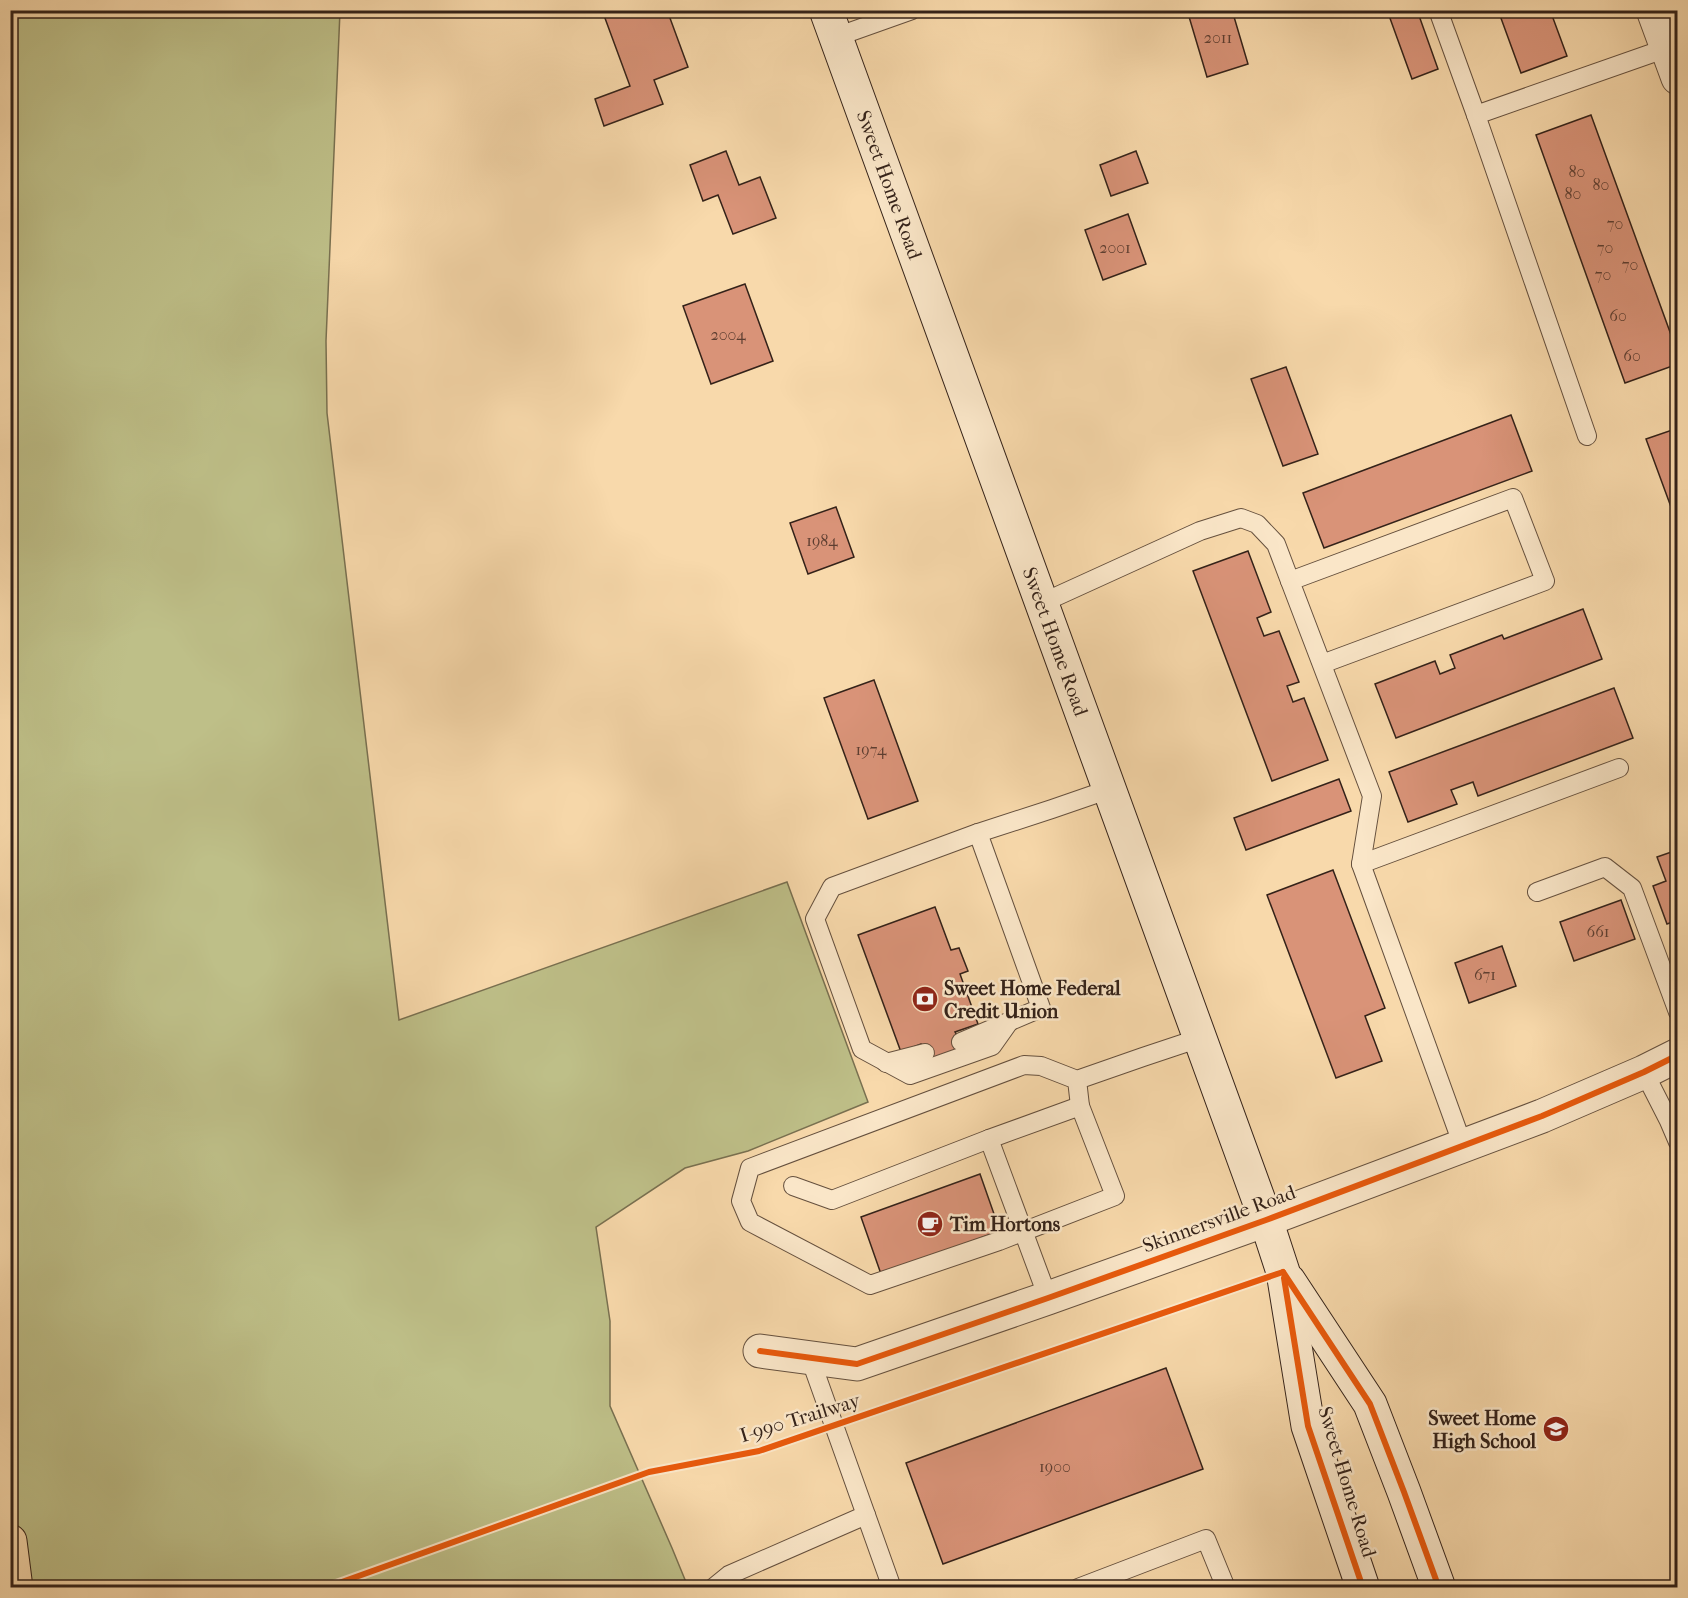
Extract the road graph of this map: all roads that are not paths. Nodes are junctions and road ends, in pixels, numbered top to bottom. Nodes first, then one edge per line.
1 (912, 10) edge
2 (1438, 10) edge
3 (1653, 10) edge
4 (831, 24) edge
5 (1672, 63) edge
6 (1476, 115) junction
7 (1587, 435) dead end
8 (1290, 581) junction
9 (1042, 603) junction
10 (1322, 664) junction
11 (1619, 768) dead end
12 (1110, 789) junction
13 (978, 834) junction
14 (1361, 864) junction
15 (1537, 892) dead end
16 (1677, 1012) edge
17 (1009, 1022) junction
18 (1200, 1038) junction
19 (961, 1042) dead end
20 (925, 1053) dead end
21 (1677, 1055) edge
22 (886, 1063) junction
23 (1644, 1072) junction
24 (1077, 1080) junction
25 (1080, 1106) junction
26 (989, 1139) junction
27 (1677, 1142) edge
28 (1463, 1146) junction
29 (793, 1186) dead end
30 (1266, 1220) junction
31 (1023, 1231) junction
32 (1283, 1272) junction
33 (1048, 1298) junction
34 (760, 1351) dead end
35 (810, 1358) junction
36 (866, 1515) junction
37 (10, 1541) edge
38 (16, 1587) edge
39 (713, 1587) edge
40 (892, 1587) edge
41 (1078, 1587) edge
42 (1226, 1587) edge
43 (1363, 1587) edge
44 (1439, 1587) edge

1 - 4 lane
2 - 6 lane
3 - 5 main road
4 - 9 main road, Sweet Home Road
5 - 6 lane
6 - 7 lane
8 - 9 lane
8 - 10 lane
8 - 10 lane
9 - 12 main road, Sweet Home Road
10 - 14 lane
11 - 14 lane
12 - 13 lane
12 - 18 main road, Sweet Home Road
13 - 17 lane
13 - 22 lane
14 - 28 lane
15 - 16 lane
17 - 19 lane
17 - 22 lane
18 - 24 lane
18 - 30 main road, Sweet Home Road
20 - 22 lane
21 - 23 main road, Skinnersville Road
23 - 27 lane
23 - 28 main road, Skinnersville Road
24 - 25 lane
24 - 31 lane
25 - 26 lane
25 - 31 lane
26 - 29 lane
26 - 31 lane
28 - 30 main road, Skinnersville Road
30 - 32 main road, Sweet Home Road
30 - 33 main road, Skinnersville Road
31 - 33 lane
32 - 43 main road, Sweet Home Road
32 - 44 main road, Sweet Home Road
33 - 35 main road, Skinnersville Road
34 - 35 main road, Skinnersville Road
35 - 36 lane
36 - 39 lane
36 - 40 lane
37 - 38 highway
41 - 42 lane

